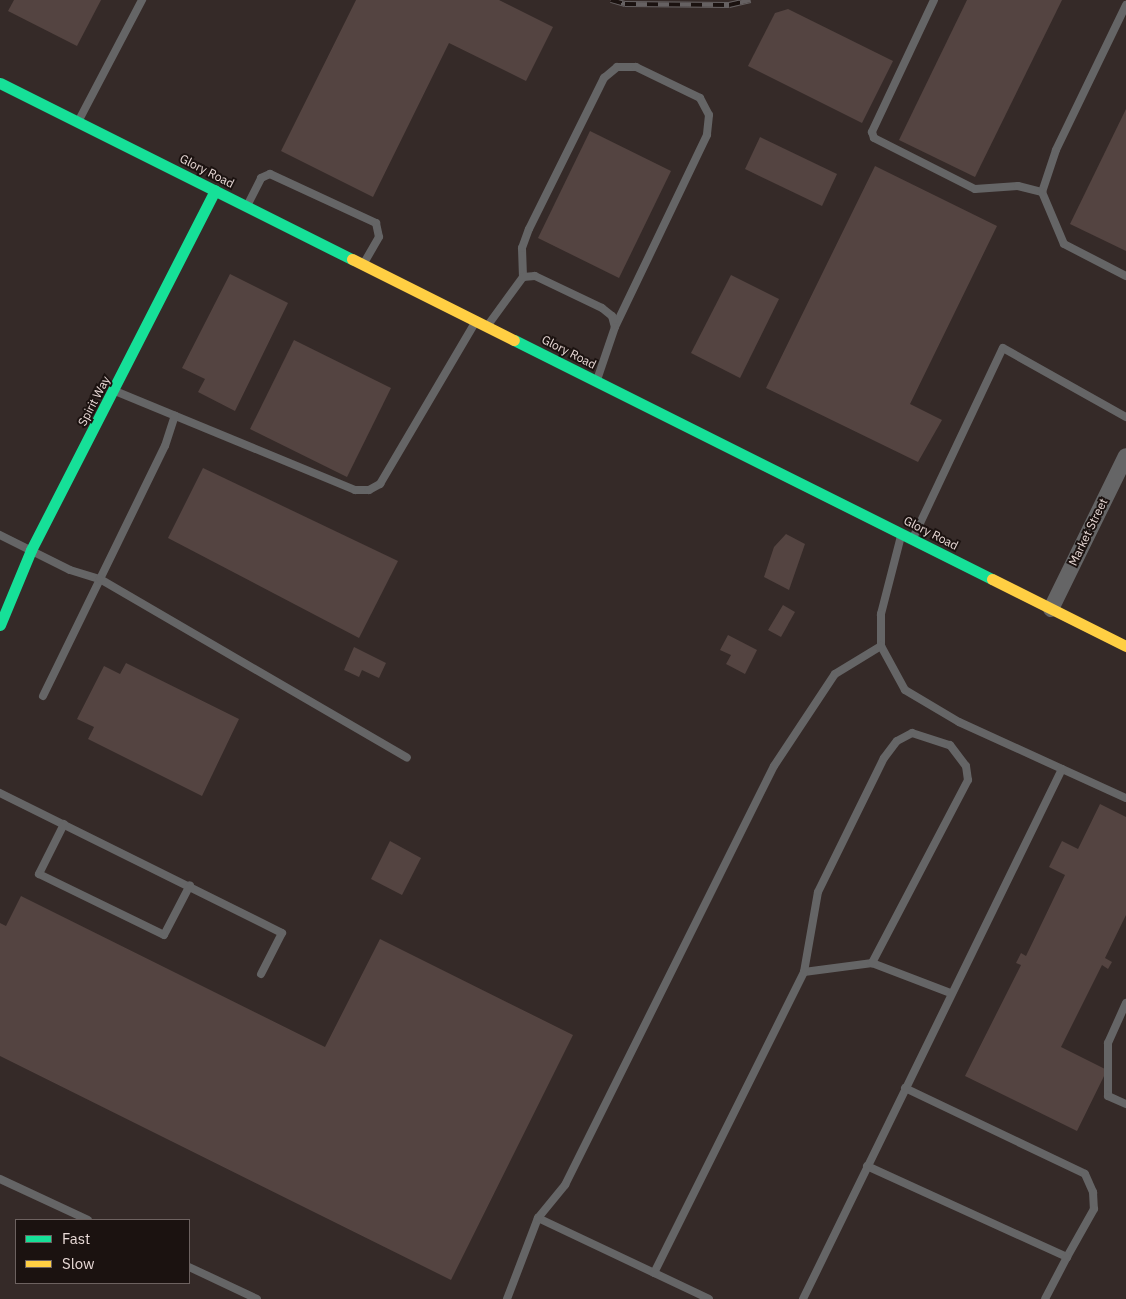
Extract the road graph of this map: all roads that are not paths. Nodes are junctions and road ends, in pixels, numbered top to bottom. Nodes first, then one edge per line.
1 (142, 0) edge
2 (934, 0) edge
3 (1126, 5) edge
4 (0, 83) edge
5 (78, 122) junction
6 (215, 190) junction
7 (1042, 192) junction
8 (247, 206) junction
9 (363, 264) junction
10 (1126, 276) edge
11 (523, 277) junction
12 (476, 321) junction
13 (487, 327) junction
14 (615, 327) junction
15 (597, 382) junction
16 (115, 391) junction
17 (175, 416) junction
18 (1126, 417) edge
19 (1126, 456) edge
20 (1122, 474) edge
21 (901, 534) junction
22 (0, 535) edge
23 (912, 540) junction
24 (31, 550) junction
25 (100, 579) junction
26 (1051, 609) junction
27 (0, 625) edge
28 (881, 646) junction
29 (1126, 646) edge
30 (43, 696) dead end
31 (407, 758) dead end
32 (1062, 769) junction
33 (0, 793) edge
34 (1126, 798) edge
35 (64, 824) junction
36 (190, 885) junction
37 (872, 963) junction
38 (804, 972) junction
39 (261, 974) dead end
40 (950, 993) junction
41 (1126, 1002) edge
42 (905, 1088) junction
43 (1126, 1104) edge
44 (867, 1166) junction
45 (0, 1179) edge
46 (538, 1218) junction
47 (86, 1219) edge
48 (1067, 1257) junction
49 (190, 1267) edge
50 (654, 1273) junction
51 (257, 1299) edge
52 (507, 1299) edge
53 (709, 1299) edge
54 (803, 1299) edge
55 (1045, 1299) edge

1 - 5 lane
2 - 7 lane
3 - 7 lane
4 - 5 street, Glory Road
5 - 6 street, Glory Road
6 - 8 street, Glory Road
6 - 16 street, Spirit Way
7 - 10 lane
8 - 9 street, Glory Road
8 - 9 lane
9 - 12 street, Glory Road
11 - 13 lane
11 - 14 lane
11 - 14 lane
12 - 13 street, Glory Road
12 - 17 lane
13 - 15 street, Glory Road
14 - 15 lane
15 - 21 street, Glory Road
16 - 17 lane
16 - 24 street, Spirit Way
17 - 25 lane
18 - 23 lane
19 - 20 street, Market Street
20 - 26 street, Market Street
21 - 23 street, Glory Road
21 - 28 lane
22 - 24 lane
23 - 26 street, Glory Road
24 - 25 lane
24 - 27 street, Spirit Way
25 - 30 lane
25 - 31 lane
26 - 29 street, Glory Road
28 - 32 lane
28 - 46 lane
32 - 34 lane
32 - 40 lane
33 - 35 lane
35 - 36 lane
35 - 36 lane
36 - 39 lane
37 - 38 lane
37 - 38 lane
37 - 40 lane
38 - 50 lane
40 - 42 lane
41 - 43 lane
42 - 44 lane
42 - 48 lane
44 - 48 lane
44 - 54 lane
45 - 47 lane
46 - 50 lane
46 - 52 lane
48 - 55 lane
49 - 51 lane
50 - 53 lane

